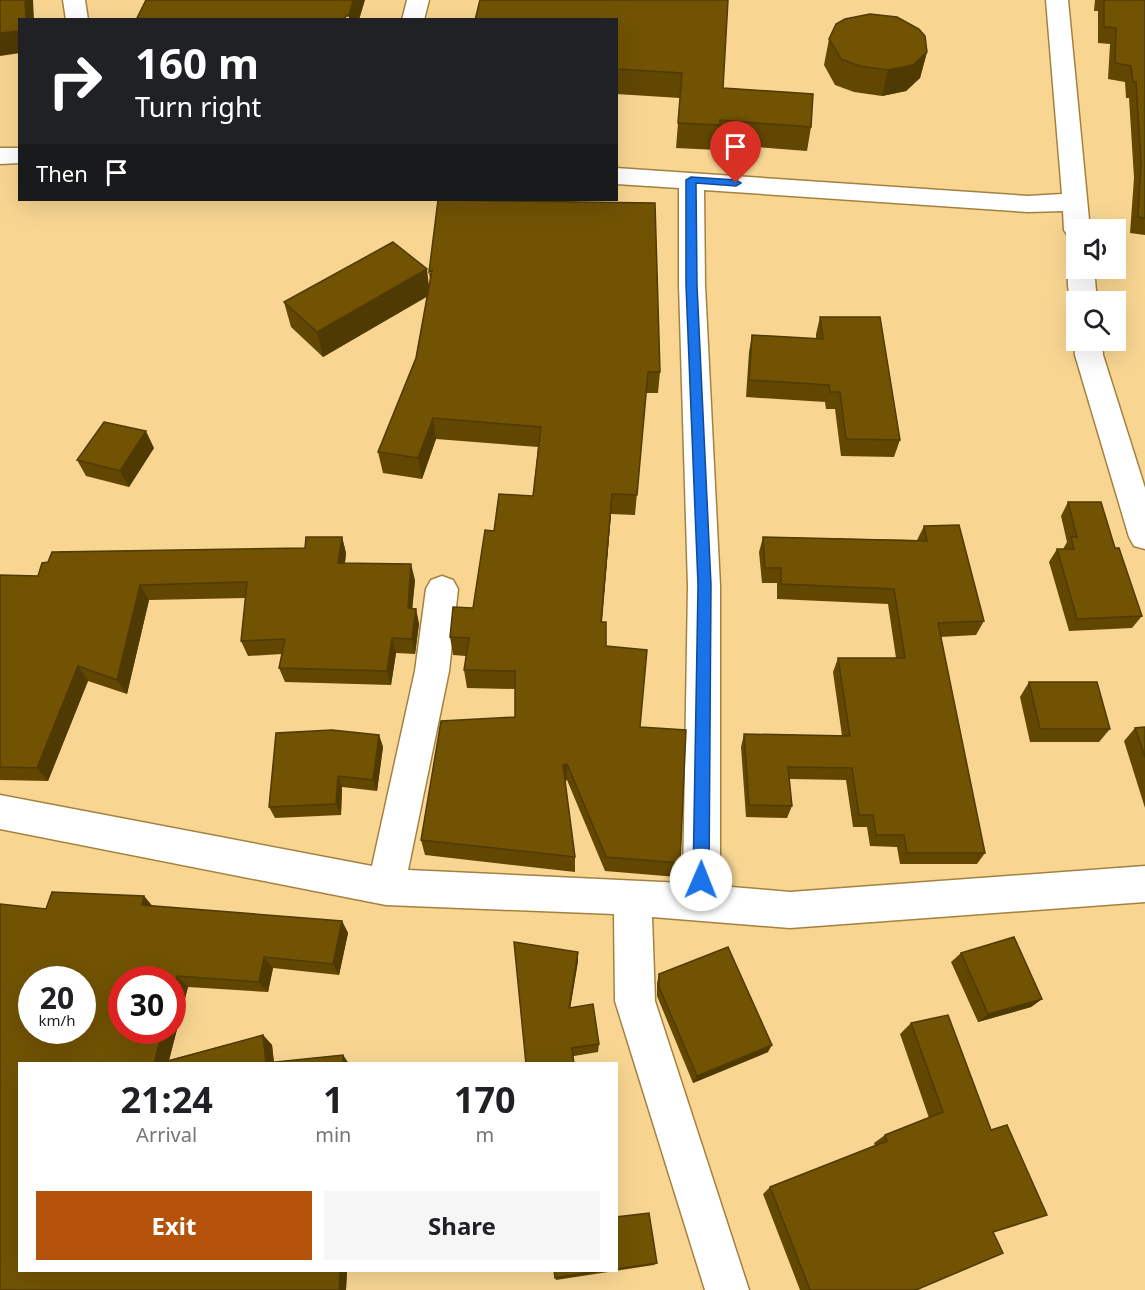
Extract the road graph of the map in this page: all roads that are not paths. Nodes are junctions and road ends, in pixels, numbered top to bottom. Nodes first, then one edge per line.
1 (74, 0) edge
2 (418, 0) edge
3 (1057, 0) edge
4 (77, 18) edge
5 (414, 18) edge
6 (18, 155) edge
7 (0, 156) edge
8 (618, 176) edge
9 (691, 180) junction
10 (1075, 202) junction
11 (1076, 219) edge
12 (1089, 351) edge
13 (1145, 537) edge
14 (442, 589) dead end
15 (0, 812) edge
16 (1145, 884) edge
17 (386, 886) junction
18 (632, 897) junction
19 (701, 903) junction
20 (727, 1290) edge

1 - 4 street
2 - 5 street
3 - 10 street
6 - 7 street
8 - 9 street
9 - 10 street
9 - 19 street
10 - 11 street
12 - 13 street
14 - 17 street
15 - 17 street
16 - 19 street
17 - 18 street
18 - 19 street
18 - 20 street

